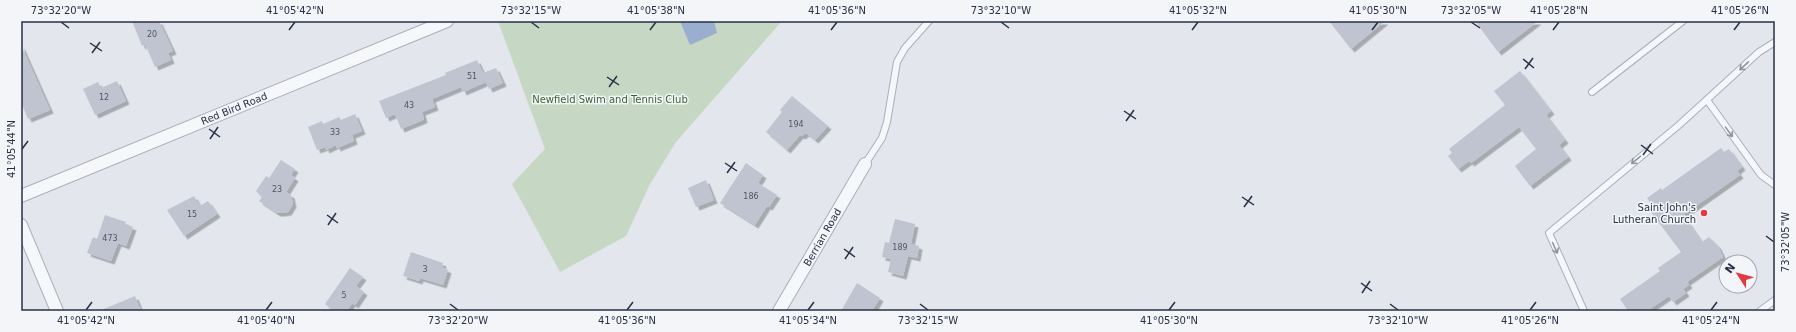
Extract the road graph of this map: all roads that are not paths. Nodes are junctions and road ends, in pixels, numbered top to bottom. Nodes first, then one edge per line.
1 (447, 21) edge
2 (929, 21) edge
3 (1683, 21) edge
4 (1775, 42) edge
5 (1592, 92) dead end
6 (1707, 100) junction
7 (865, 164) joint
8 (1775, 185) edge
9 (21, 196) edge
10 (21, 225) edge
11 (1775, 300) edge
12 (57, 311) edge
13 (779, 311) edge
14 (1584, 311) edge
15 (1760, 311) edge

1 - 9 street, Red Bird Road
2 - 7 lane
3 - 5 lane
4 -> 6 lane
6 -> 8 lane
6 -> 14 lane
7 - 13 street, Berrian Road
10 - 12 street
11 - 15 lane

